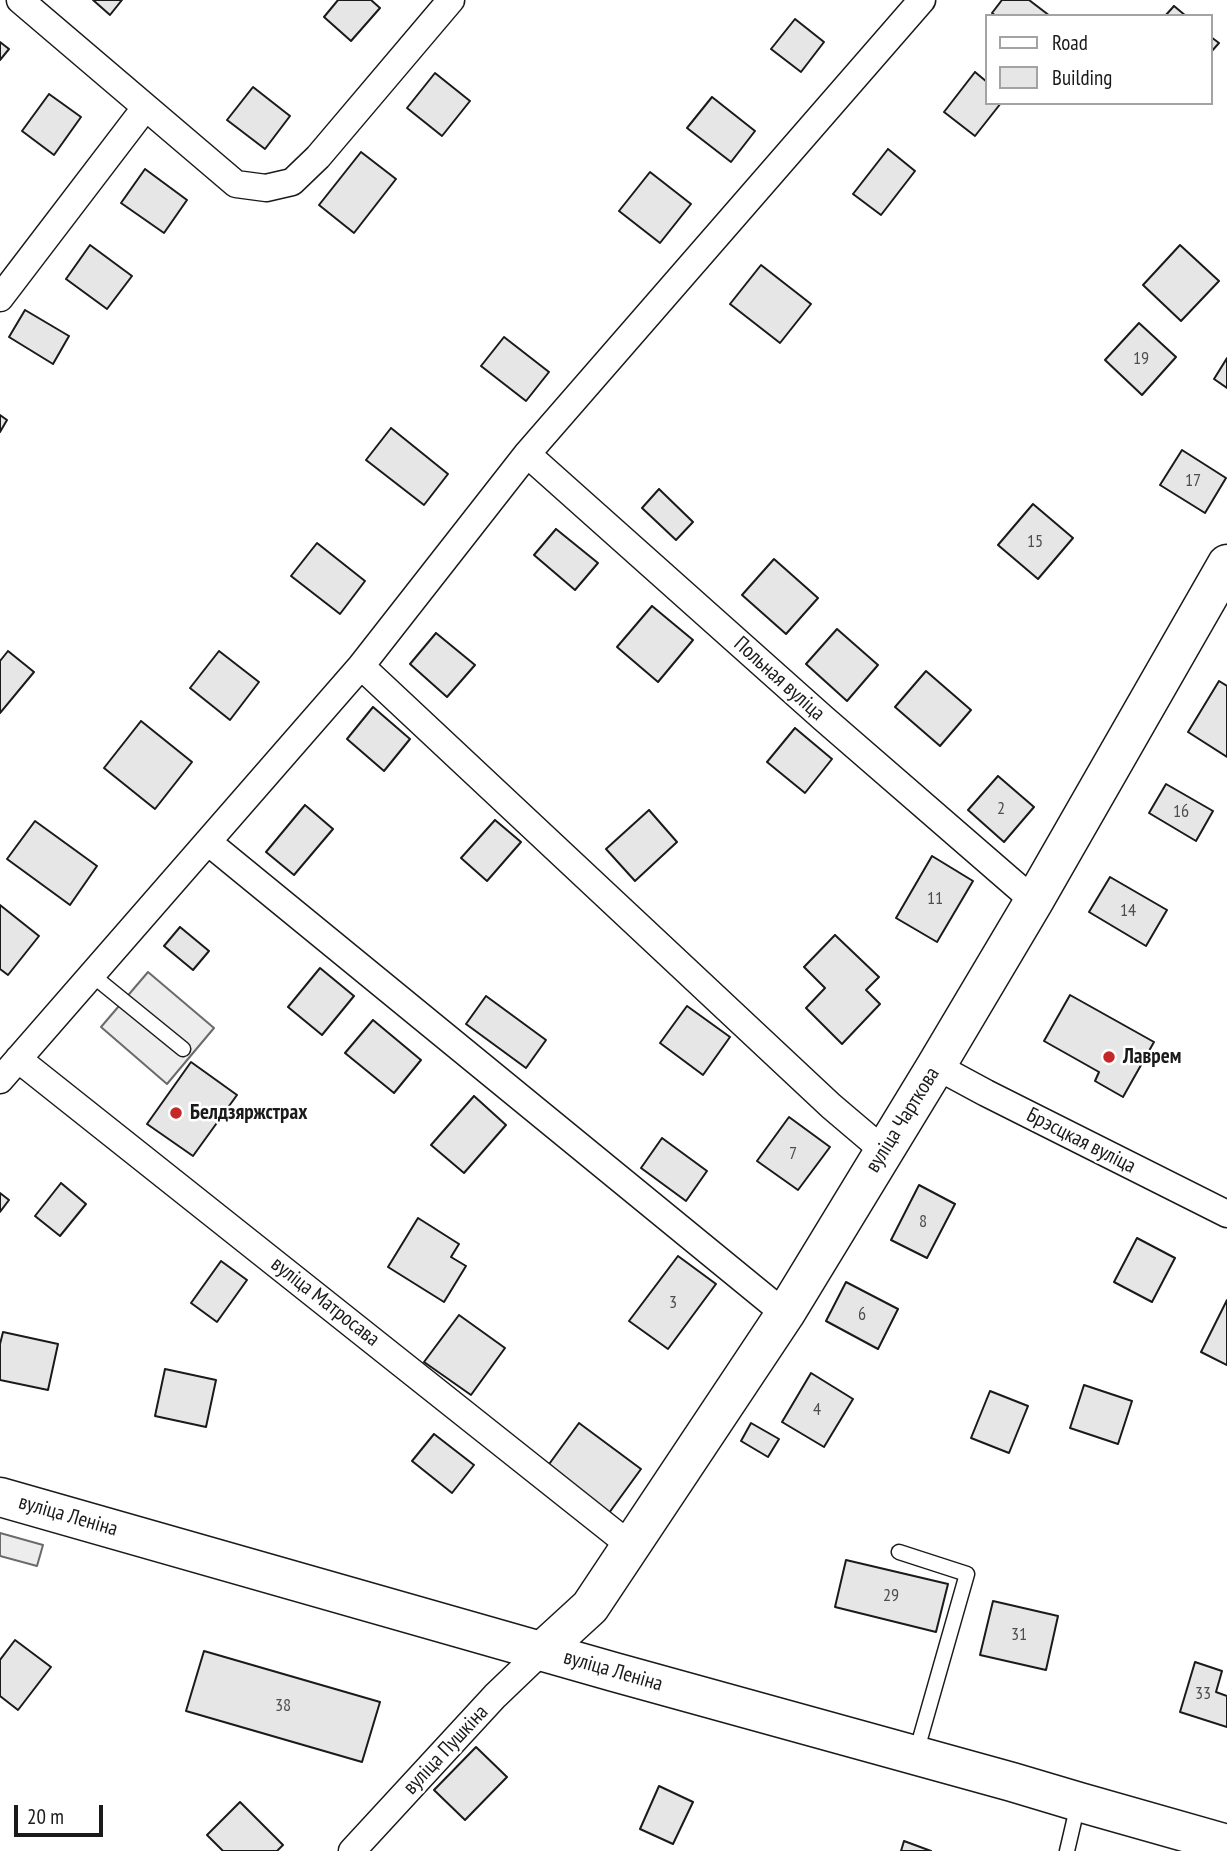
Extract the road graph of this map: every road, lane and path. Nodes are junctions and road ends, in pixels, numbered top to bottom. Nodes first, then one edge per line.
1 (20, 0) edge
2 (451, 0) edge
3 (922, 0) edge
4 (145, 108) junction
5 (0, 298) edge
6 (527, 454) junction
7 (1227, 564) edge
8 (361, 666) junction
9 (208, 842) junction
10 (1034, 901) junction
11 (92, 975) junction
12 (183, 1049) dead end
13 (18, 1059) junction
14 (936, 1066) junction
15 (0, 1080) edge
16 (884, 1151) junction
17 (1227, 1214) edge
18 (785, 1314) junction
19 (0, 1497) edge
20 (631, 1546) junction
21 (899, 1552) dead end
22 (542, 1651) junction
23 (915, 1755) junction
24 (1079, 1802) junction
25 (1227, 1844) edge
26 (352, 1851) edge
27 (1067, 1851) edge

1 - 4 street
2 - 4 street
3 - 6 street
4 - 5 street
6 - 8 street
6 - 10 street, Польная вуліца
7 - 10 main road, вуліца Чарткова
8 - 9 street
8 - 16 street
9 - 11 street
9 - 18 street
10 - 14 main road, вуліца Чарткова
11 - 12 lane
11 - 13 street
13 - 15 street
13 - 20 street, вуліца Матросава
14 - 16 main road, вуліца Чарткова
14 - 17 street, Брэсцкая вуліца
16 - 18 main road, вуліца Чарткова
18 - 20 main road, вуліца Чарткова
19 - 22 main road, вуліца Леніна
20 - 22 main road, вуліца Чарткова
21 - 23 lane
22 - 23 main road, вуліца Леніна
22 - 26 street, вуліца Пушкіна
23 - 24 main road, вуліца Леніна
24 - 25 main road, вуліца Леніна
24 - 27 lane

